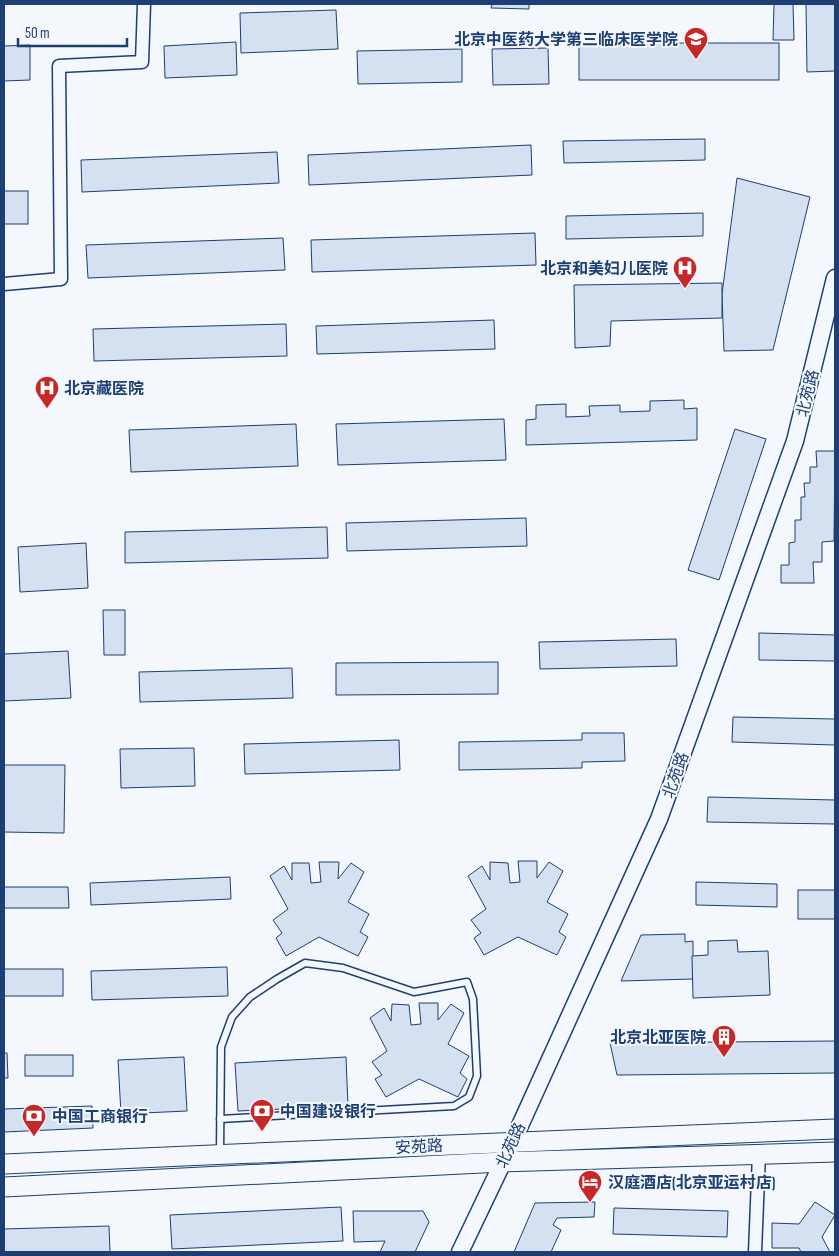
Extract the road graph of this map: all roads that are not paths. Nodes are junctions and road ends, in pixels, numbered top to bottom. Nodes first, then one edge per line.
1 (144, 4) edge
2 (835, 278) edge
3 (4, 284) edge
4 (220, 1119) junction
5 (835, 1129) edge
6 (513, 1141) junction
7 (835, 1152) edge
8 (759, 1154) junction
9 (220, 1155) junction
10 (502, 1162) junction
11 (4, 1164) edge
12 (4, 1187) edge
13 (460, 1252) edge
14 (755, 1252) edge

1 - 3 street
2 - 6 street, 北苑路
4 - 4 lane
4 - 9 lane
5 - 6 main road, 安苑路
6 - 9 main road, 安苑路
6 - 10 street, 北苑路
7 - 8 main road, 安苑路
8 - 10 main road, 安苑路
8 - 14 street
9 - 11 main road, 安苑路
10 - 12 main road, 安苑路
10 - 13 street, 北苑路

